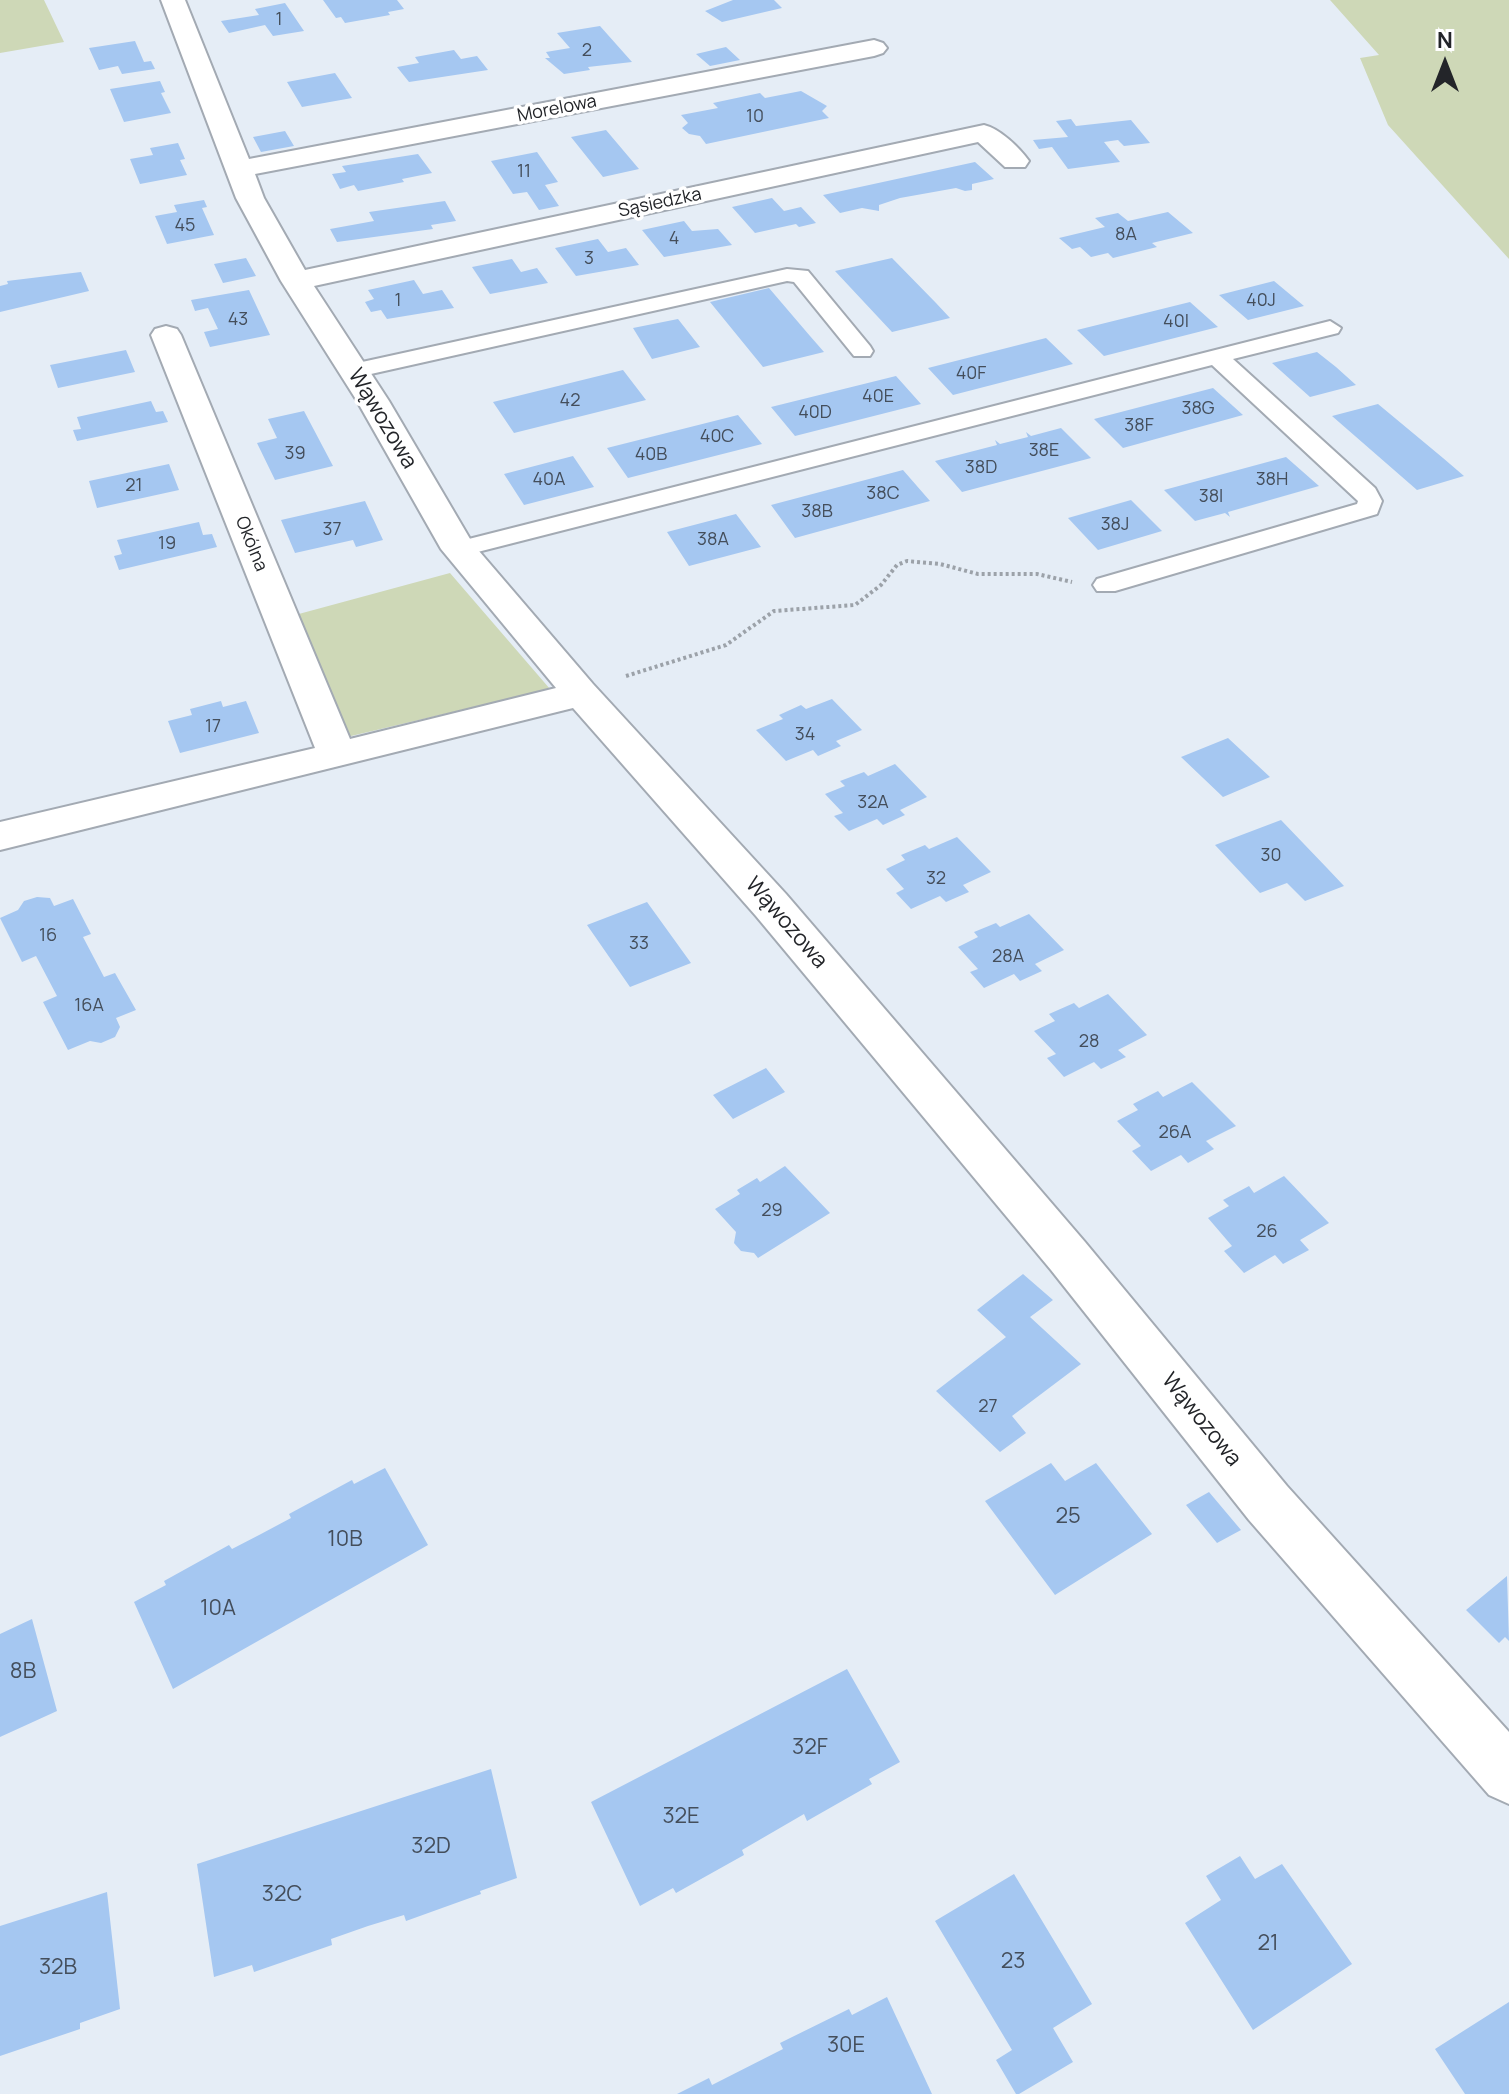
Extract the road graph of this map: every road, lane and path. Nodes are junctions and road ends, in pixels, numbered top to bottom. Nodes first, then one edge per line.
1 (183, 2) edge
2 (874, 48) dead end
3 (1015, 161) dead end
4 (240, 169) junction
5 (296, 281) junction
6 (1330, 328) dead end
7 (166, 335) dead end
8 (862, 351) dead end
9 (1217, 357) junction
10 (353, 371) junction
11 (458, 549) junction
12 (1106, 585) joint
13 (580, 693) junction
14 (336, 753) junction
15 (0, 836) edge
16 (1509, 1775) edge

1 - 4 street, Wąwozowa
2 - 4 street, Morelowa
3 - 5 street, Sąsiedzka
4 - 5 street, Wąwozowa
5 - 10 street, Wąwozowa
6 - 9 lane
7 - 14 street, Okólna
8 - 10 lane
9 - 11 lane
9 - 12 lane
10 - 11 street, Wąwozowa
11 - 13 street, Wąwozowa
12 - 13 path
13 - 14 street
13 - 16 street, Wąwozowa
14 - 15 street

